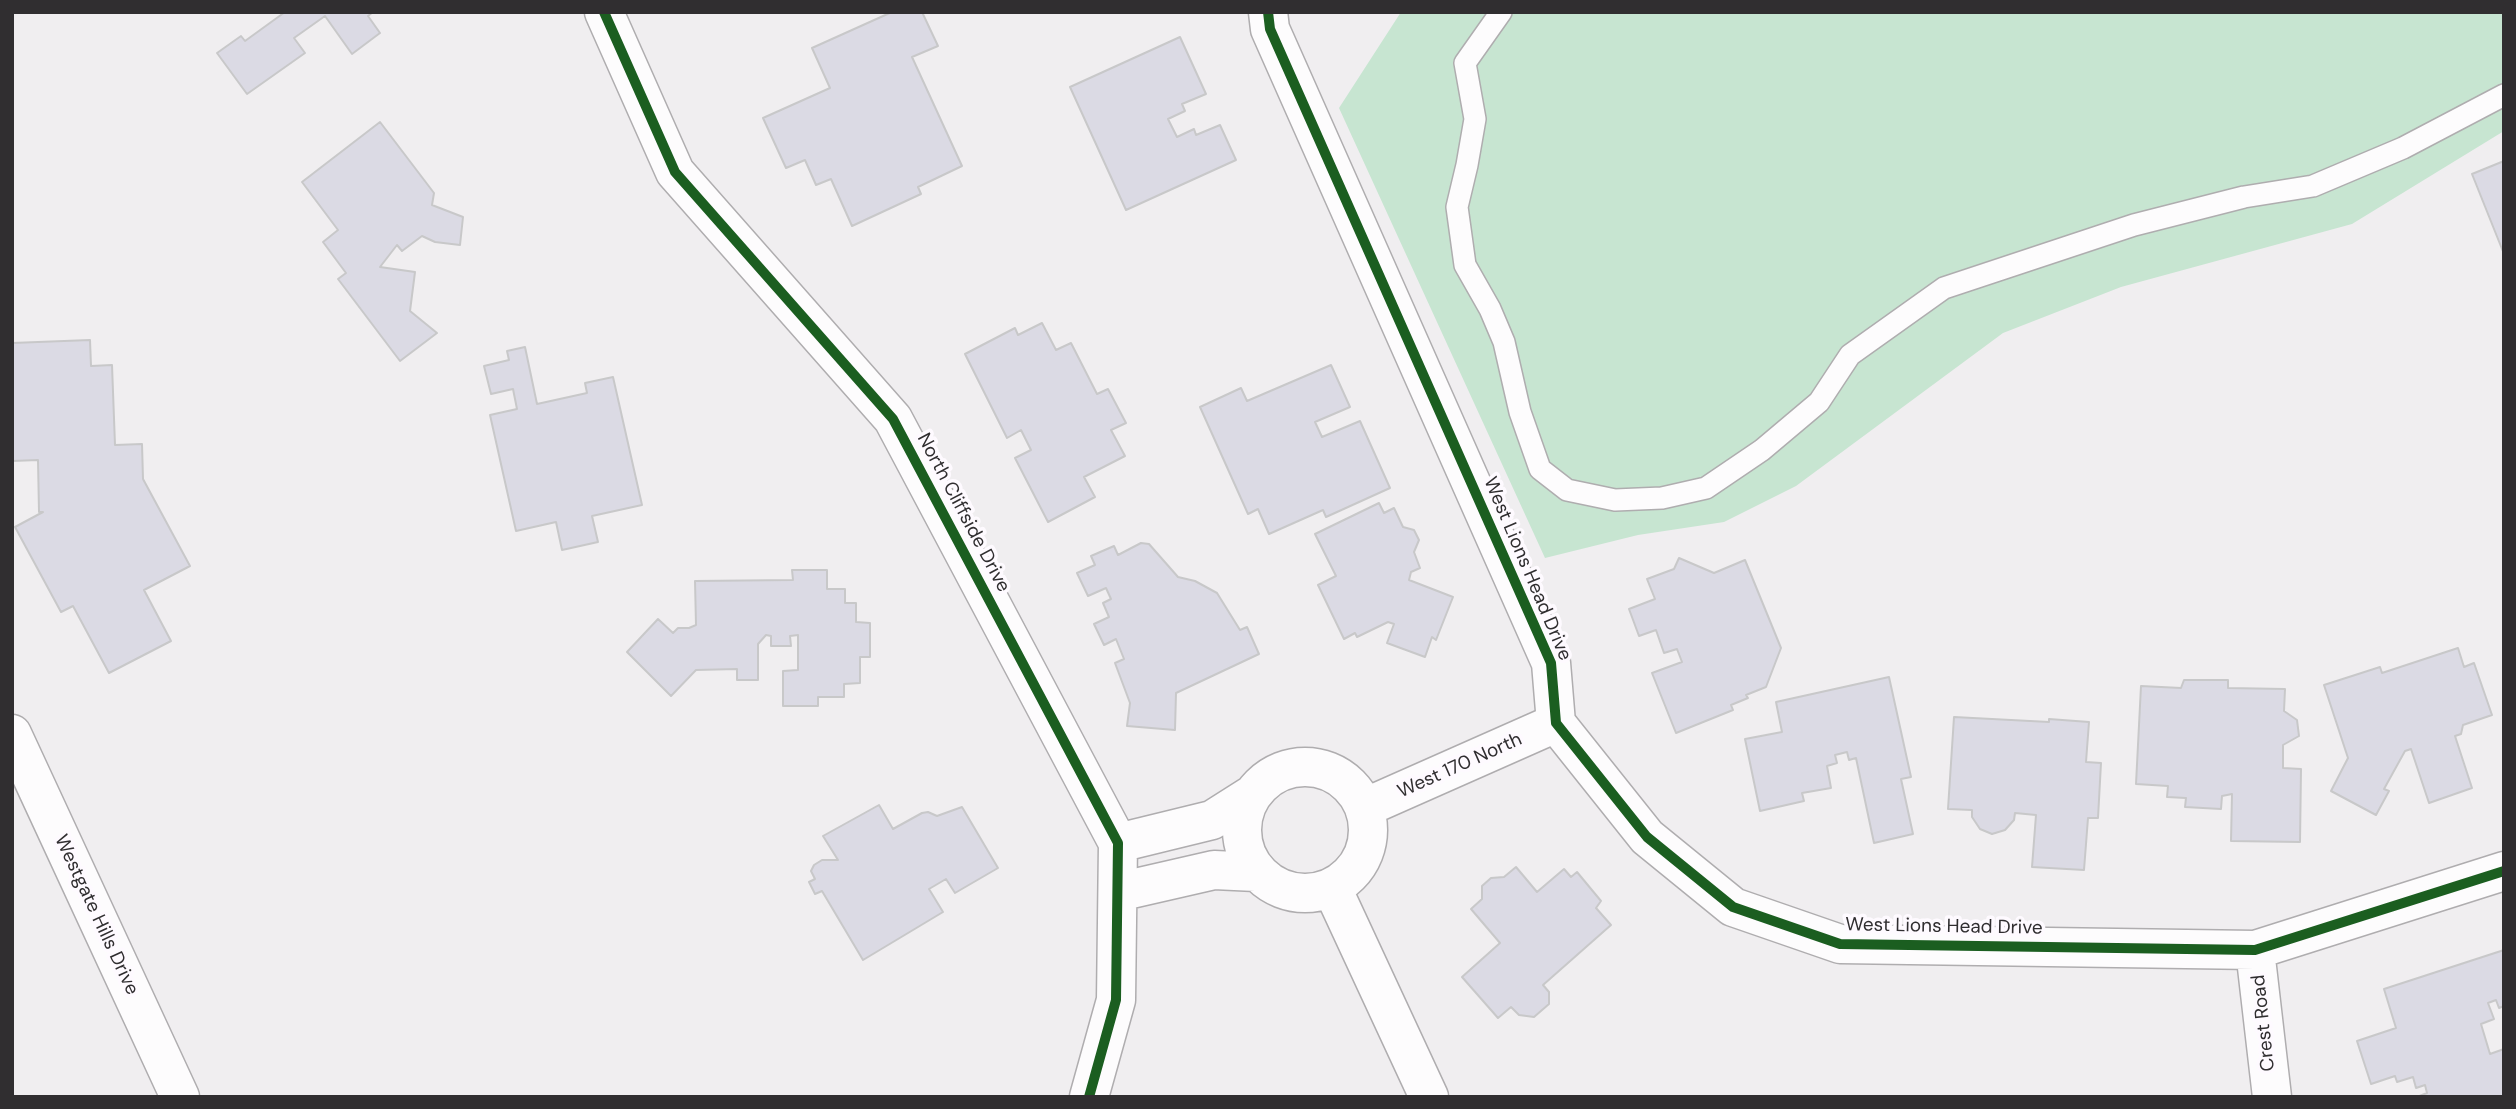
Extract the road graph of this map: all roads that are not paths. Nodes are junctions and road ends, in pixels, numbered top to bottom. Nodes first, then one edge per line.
1 (604, 12) edge
2 (1268, 12) edge
3 (1501, 12) edge
4 (2504, 95) edge
5 (1556, 723) junction
6 (12, 734) edge
7 (1253, 794) junction
8 (1364, 808) junction
9 (1118, 843) junction
10 (2504, 871) edge
11 (1256, 872) junction
12 (1332, 888) junction
13 (1118, 892) junction
14 (2255, 950) junction
15 (180, 1097) edge
16 (1089, 1097) edge
17 (1429, 1097) edge
18 (2272, 1097) edge

1 - 9 street, North Cliffside Drive
2 - 5 street, West Lions Head Drive
3 - 4 lane
5 - 8 street, West 170 North
5 - 14 street, West Lions Head Drive
6 - 15 street, Westgate Hills Drive
7 - 8 street
7 - 9 street
7 - 11 street
8 - 12 street
9 - 13 street, North Cliffside Drive
10 - 14 street, West Lions Head Drive
11 - 12 street
11 - 13 street
12 - 17 street
13 - 16 street, North Cliffside Drive
14 - 18 street, Crest Road

